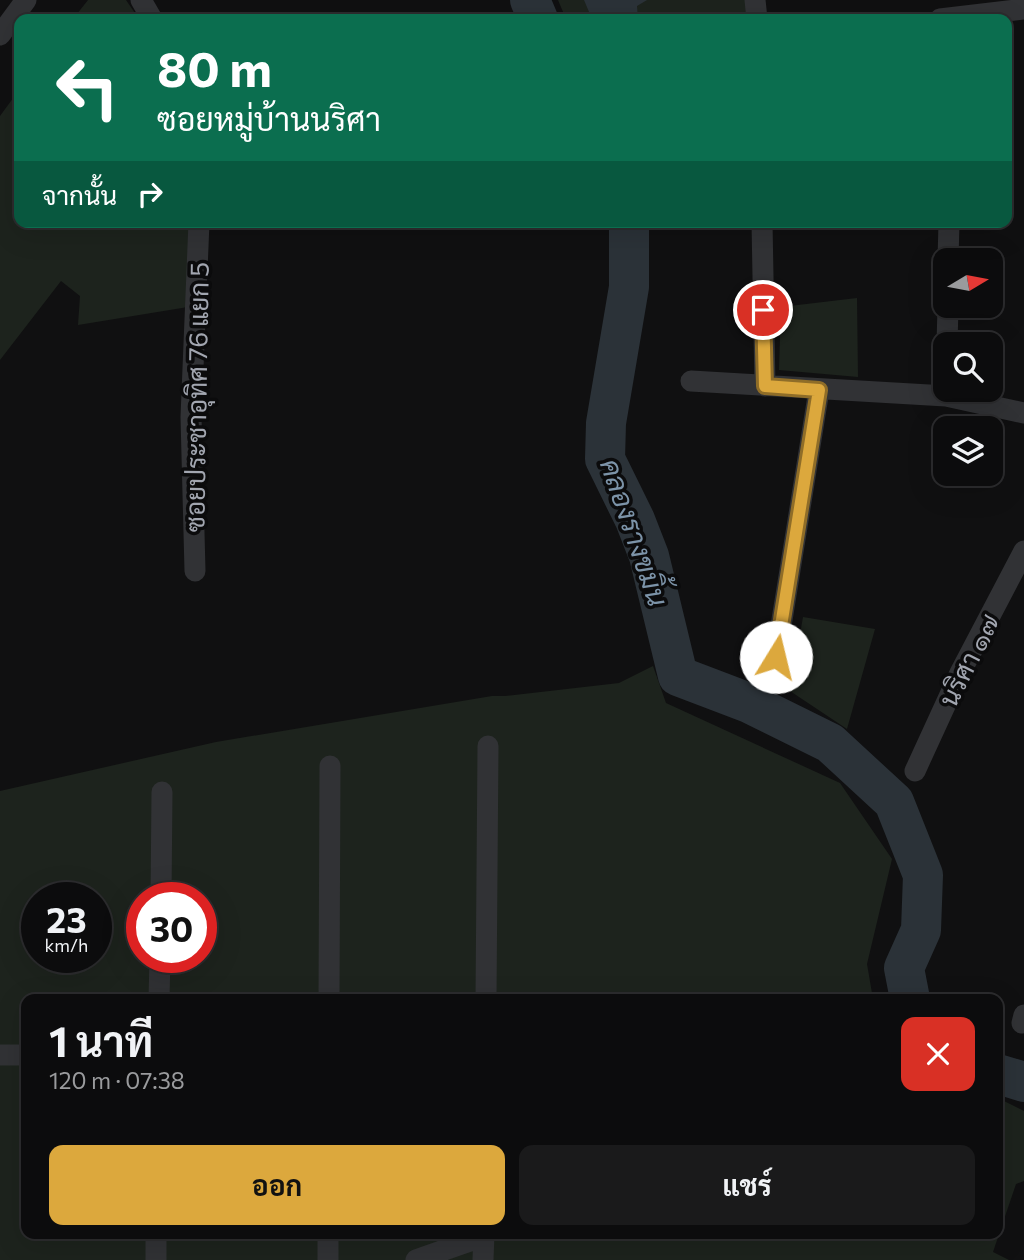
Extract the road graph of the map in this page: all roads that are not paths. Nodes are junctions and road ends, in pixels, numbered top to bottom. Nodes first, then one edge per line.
1 (26, 0) edge
2 (1024, 9) edge
3 (982, 14) edge
4 (4, 23) edge
5 (199, 228) edge
6 (762, 228) edge
7 (949, 228) edge
8 (948, 248) edge
9 (691, 381) dead end
10 (765, 386) junction
11 (819, 390) junction
12 (933, 393) edge
13 (981, 402) edge
14 (1024, 413) edge
15 (1024, 551) edge
16 (195, 571) dead end
17 (776, 657) dead end
18 (488, 746) dead end
19 (330, 766) dead end
20 (915, 771) dead end
21 (162, 792) dead end
22 (161, 882) edge
23 (160, 973) edge
24 (159, 994) edge
25 (328, 994) edge
26 (485, 994) edge
27 (0, 1055) edge
28 (21, 1055) edge
29 (156, 1239) edge
30 (328, 1239) edge
31 (473, 1239) edge
32 (484, 1239) edge
33 (156, 1260) edge
34 (327, 1260) edge
35 (416, 1260) edge
36 (483, 1260) edge

1 - 4 street
2 - 3 street
5 - 16 street, ซอยประชาอุทิศ 76 แยก 5
6 - 10 street
7 - 8 street
9 - 10 street
10 - 11 street
11 - 12 street
11 - 17 street
13 - 14 street
15 - 20 street, นริศา ๑๗
18 - 26 street
19 - 25 street
21 - 22 street
23 - 24 street
27 - 28 street
29 - 33 street
30 - 34 street
31 - 35 street
32 - 36 street

